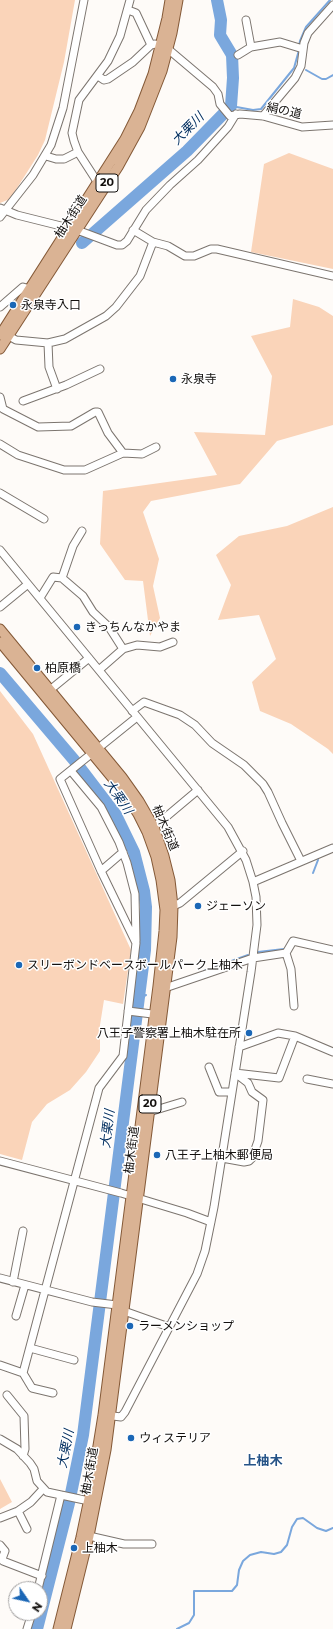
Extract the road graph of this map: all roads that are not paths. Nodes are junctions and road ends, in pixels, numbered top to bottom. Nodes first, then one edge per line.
1 (84, 0) edge
2 (130, 0) edge
3 (170, 0) edge
4 (178, 0) edge
5 (333, 5) edge
6 (128, 10) junction
7 (246, 20) dead end
8 (151, 44) junction
9 (251, 47) junction
10 (164, 48) junction
11 (303, 49) junction
12 (238, 55) dead end
13 (98, 76) junction
14 (233, 115) junction
15 (263, 116) junction
16 (333, 124) edge
17 (78, 152) junction
18 (46, 156) junction
19 (98, 183) junction
20 (3, 209) edge
21 (0, 217) edge
22 (78, 230) junction
23 (133, 230) junction
24 (153, 242) junction
25 (333, 276) edge
26 (30, 289) junction
27 (0, 307) edge
28 (3, 333) edge
29 (48, 342) junction
30 (0, 349) edge
31 (100, 369) dead end
32 (57, 388) junction
33 (0, 397) edge
34 (23, 400) dead end
35 (1, 411) edge
36 (0, 444) edge
37 (156, 447) dead end
38 (124, 453) junction
39 (0, 492) edge
40 (44, 519) dead end
41 (82, 531) dead end
42 (0, 550) edge
43 (62, 578) junction
44 (28, 584) junction
45 (40, 598) junction
46 (0, 607) edge
47 (1, 638) edge
48 (173, 642) dead end
49 (123, 649) junction
50 (89, 658) junction
51 (99, 670) junction
52 (50, 690) junction
53 (132, 711) junction
54 (137, 717) junction
55 (95, 751) junction
56 (72, 770) junction
57 (198, 790) junction
58 (154, 827) junction
59 (333, 848) edge
60 (243, 851) junction
61 (123, 852) junction
62 (301, 860) junction
63 (101, 871) junction
64 (254, 882) junction
65 (173, 906) junction
66 (136, 943) junction
67 (333, 950) edge
68 (286, 953) junction
69 (253, 958) junction
70 (165, 988) junction
71 (294, 1006) dead end
72 (128, 1011) junction
73 (153, 1014) junction
74 (295, 1036) junction
75 (239, 1047) junction
76 (333, 1052) edge
77 (209, 1067) dead end
78 (235, 1072) junction
79 (307, 1080) dead end
80 (333, 1084) edge
81 (232, 1092) junction
82 (182, 1102) dead end
83 (149, 1112) junction
84 (222, 1158) junction
85 (0, 1161) edge
86 (74, 1181) junction
87 (135, 1198) junction
88 (211, 1222) junction
89 (24, 1231) dead end
90 (0, 1278) edge
91 (13, 1282) junction
92 (24, 1285) junction
93 (45, 1290) junction
94 (120, 1308) junction
95 (16, 1316) dead end
96 (169, 1327) junction
97 (30, 1348) junction
98 (74, 1360) dead end
99 (0, 1364) edge
100 (23, 1373) junction
101 (53, 1393) dead end
102 (6, 1395) dead end
103 (106, 1416) junction
104 (0, 1439) edge
105 (23, 1456) junction
106 (43, 1489) junction
107 (63, 1496) junction
108 (89, 1501) junction
109 (18, 1511) junction
110 (0, 1518) edge
111 (27, 1529) dead end
112 (89, 1536) junction
113 (152, 1544) dead end
114 (0, 1545) edge
115 (42, 1576) junction
116 (40, 1581) edge
117 (58, 1629) edge
118 (66, 1629) edge

1 - 18 street
2 - 6 street
3 - 10 main road, 柚木街道 / 20
4 - 10 main road, 柚木街道 / 20
5 - 11 street
6 - 8 street
6 - 13 street
7 - 9 street
8 - 10 street
8 - 13 street
9 - 11 street
9 - 12 street
10 - 14 street
10 - 19 main road, 柚木街道 / 20
10 - 22 main road, 柚木街道 / 20
11 - 15 street
13 - 17 street
14 - 15 street, 絹の道
14 - 23 street
15 - 16 street, 絹の道
17 - 18 street
17 - 19 street
18 - 20 street
19 - 22 main road, 柚木街道 / 20
20 - 21 street
20 - 22 street
22 - 23 street
22 - 26 main road, 柚木街道 / 20
22 - 28 main road, 柚木街道 / 20
23 - 24 street
24 - 25 street
24 - 29 street
26 - 27 street
26 - 28 main road, 柚木街道 / 20
28 - 29 street
28 - 30 main road, 柚木街道 / 20
29 - 32 street
31 - 32 street
32 - 34 street
33 - 35 street
35 - 38 street
36 - 38 street
37 - 38 street
39 - 40 street
41 - 43 street
42 - 44 street
43 - 45 street
43 - 49 street
44 - 45 street
44 - 46 street
45 - 50 street
47 - 52 main road, 柚木街道 / 20
47 - 55 main road, 柚木街道 / 20
48 - 49 street
49 - 51 street
50 - 51 street
50 - 52 street
51 - 53 street
52 - 55 main road, 柚木街道 / 20
53 - 54 street
53 - 62 street
54 - 55 street
54 - 57 street
55 - 56 street
55 - 58 main road, 柚木街道 / 20
55 - 73 main road, 柚木街道 / 20
56 - 61 street
56 - 63 street
57 - 58 street
57 - 60 street
58 - 65 main road, 柚木街道 / 20
59 - 62 street
60 - 64 street
60 - 65 street
61 - 63 street
61 - 66 street
62 - 64 street
63 - 66 street
64 - 69 street
65 - 70 main road, 柚木街道 / 20
66 - 72 street
67 - 68 street
68 - 69 street
68 - 71 street
69 - 70 street
69 - 75 street
70 - 73 main road, 柚木街道 / 20
72 - 73 street
72 - 86 street
73 - 83 main road, 柚木街道 / 20
73 - 87 main road, 柚木街道 / 20
74 - 75 street
74 - 76 street
74 - 78 street
75 - 78 street
77 - 81 street
78 - 81 street
78 - 84 street
79 - 80 street
81 - 84 street
82 - 83 street
83 - 87 main road, 柚木街道 / 20
84 - 88 street
85 - 86 street
86 - 87 street
86 - 93 street
87 - 88 street
87 - 94 main road, 柚木街道 / 20
88 - 96 street
89 - 91 street
90 - 91 street
91 - 92 street
92 - 93 street
92 - 95 street
93 - 94 street
93 - 97 street
94 - 96 street
94 - 103 main road, 柚木街道 / 20
96 - 103 street
97 - 98 street
97 - 100 street
99 - 100 street
100 - 101 street
102 - 105 street
103 - 108 main road, 柚木街道 / 20
103 - 112 main road, 柚木街道 / 20
104 - 105 street
105 - 106 street
106 - 107 street
106 - 109 street
107 - 108 street
107 - 115 street
108 - 117 main road, 柚木街道 / 20
109 - 110 street
109 - 111 street
112 - 113 street
112 - 118 main road, 柚木街道 / 20
114 - 115 street
115 - 116 street

